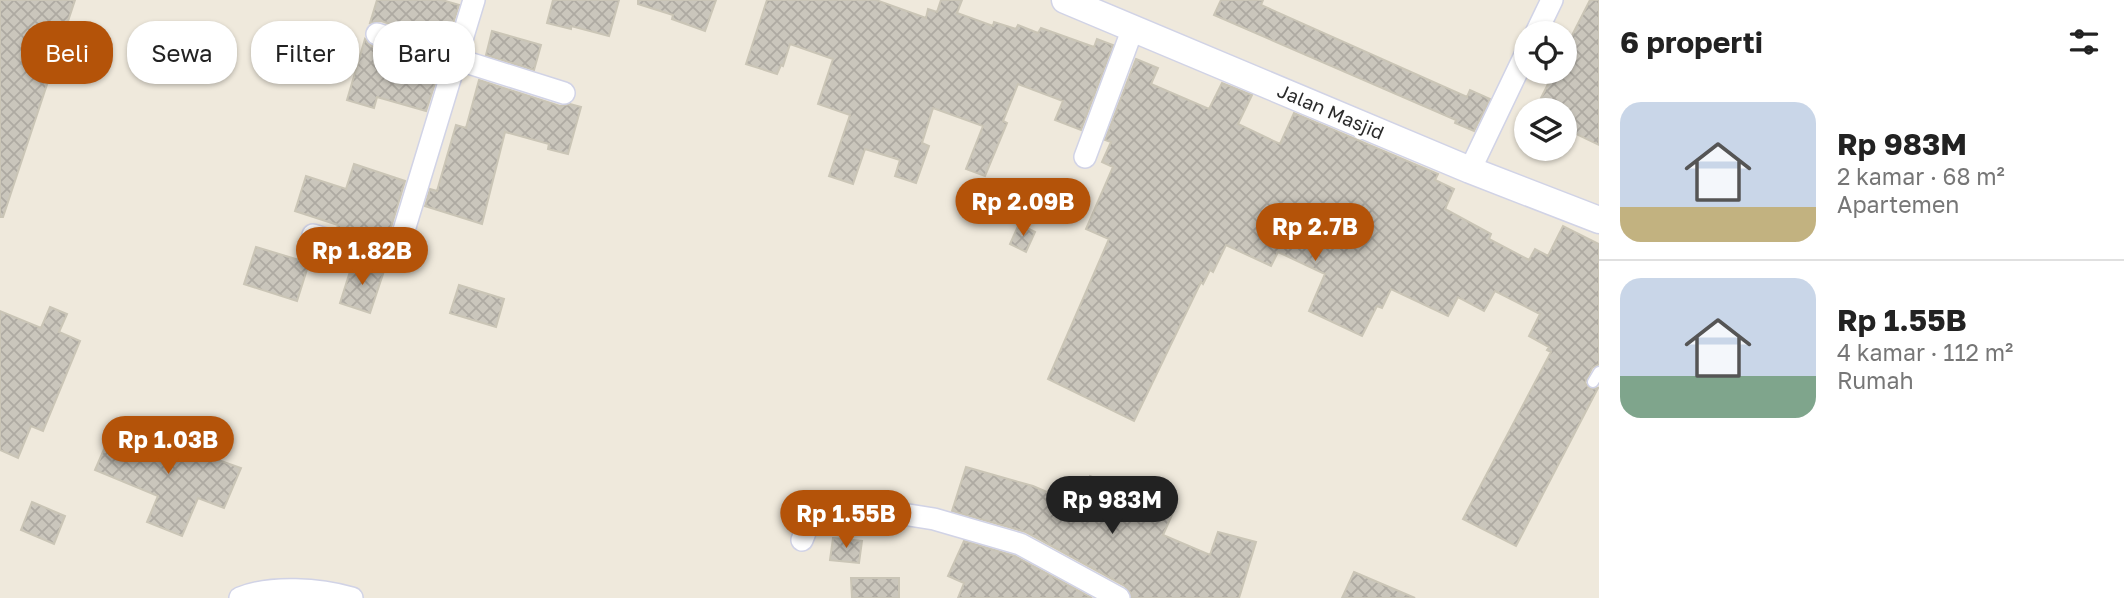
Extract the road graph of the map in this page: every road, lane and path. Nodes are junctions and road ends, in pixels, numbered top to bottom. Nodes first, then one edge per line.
1 (474, 0) edge
2 (1065, 0) edge
3 (1552, 0) edge
4 (468, 21) edge
5 (1542, 21) edge
6 (1133, 29) junction
7 (475, 64) edge
8 (1514, 78) edge
9 (449, 84) edge
10 (564, 93) dead end
11 (1085, 157) dead end
12 (1469, 170) junction
13 (1599, 220) edge
14 (313, 235) dead end
15 (802, 540) dead end
16 (240, 598) edge
17 (352, 598) edge
18 (1119, 598) edge

1 - 4 street
2 - 6 street, Jalan Masjid
3 - 5 street
6 - 11 street
6 - 12 street, Jalan Masjid
7 - 10 street
8 - 12 street
9 - 14 street
12 - 13 street, Jalan Masjid
15 - 18 street
16 - 17 street

